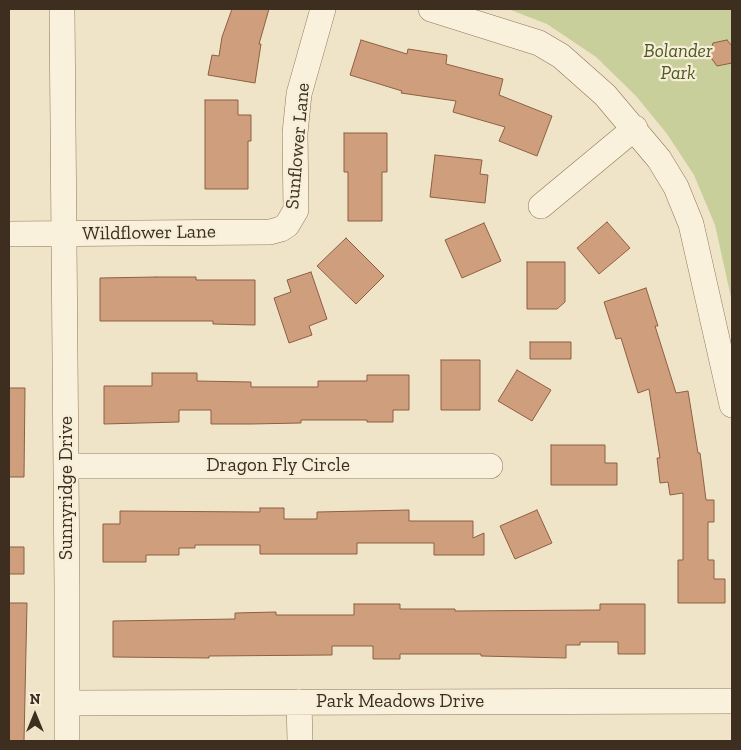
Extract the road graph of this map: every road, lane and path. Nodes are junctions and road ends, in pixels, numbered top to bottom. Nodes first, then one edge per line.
1 (62, 9) edge
2 (323, 9) edge
3 (431, 9) edge
4 (635, 128) junction
5 (541, 206) dead end
6 (287, 225) joint
7 (9, 234) edge
8 (65, 234) junction
9 (732, 406) edge
10 (66, 466) junction
11 (490, 466) dead end
12 (732, 701) edge
13 (298, 702) junction
14 (68, 703) junction
15 (67, 741) edge
16 (300, 741) edge

1 - 8 street, Sunnyridge Drive
2 - 6 street, Sunflower Lane
3 - 4 street
4 - 5 street
4 - 9 street
6 - 8 street, Wildflower Lane
7 - 8 street, Wildflower Lane
8 - 10 street, Sunnyridge Drive
10 - 11 street, Dragon Fly Circle
10 - 14 street, Sunnyridge Drive
12 - 13 street, Park Meadows Drive
13 - 14 street, Park Meadows Drive
13 - 16 street
14 - 15 street, Sunnyridge Drive

